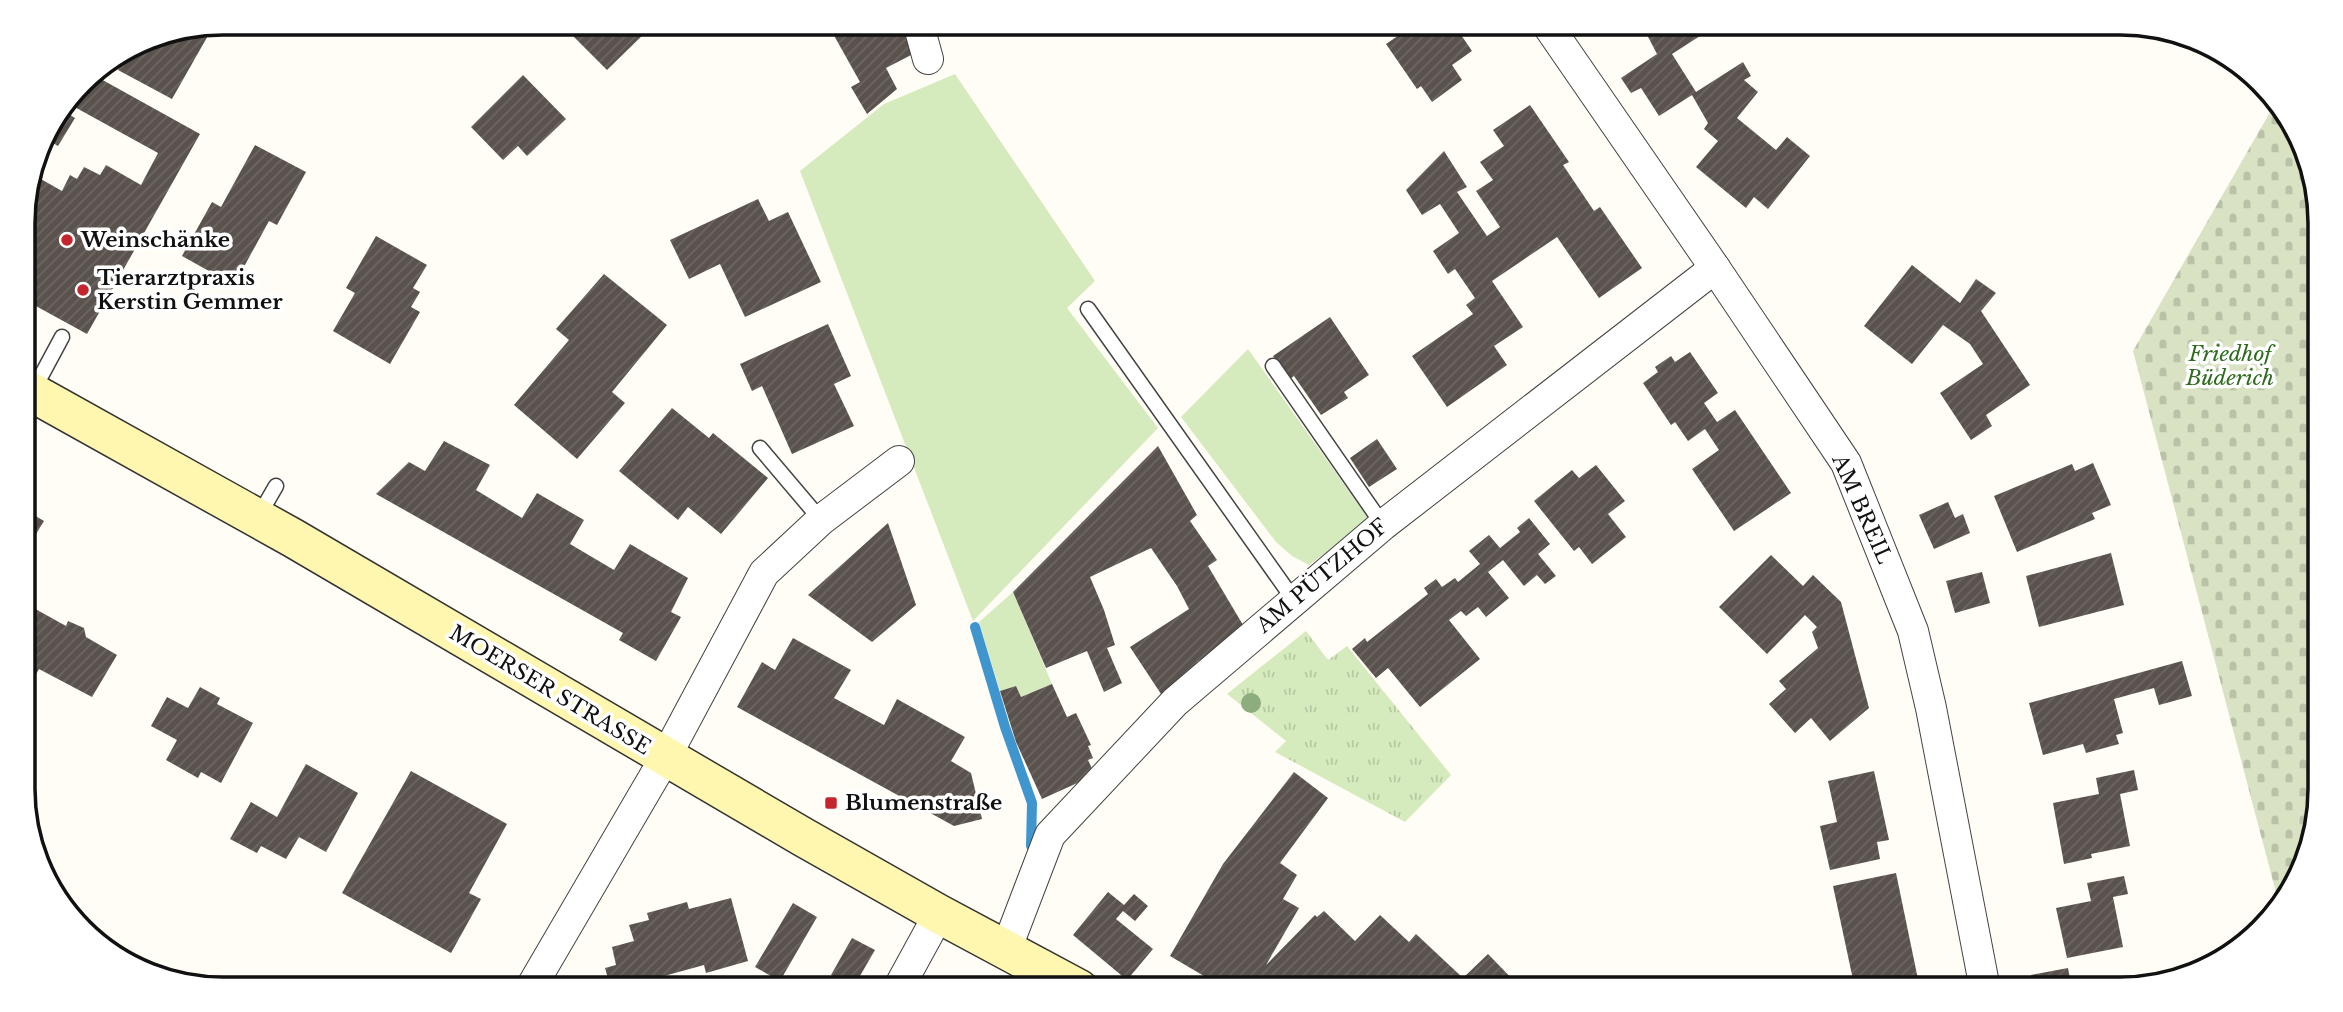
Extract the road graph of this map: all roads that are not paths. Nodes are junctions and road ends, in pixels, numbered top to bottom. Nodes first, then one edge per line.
1 (921, 35) edge
2 (1554, 35) edge
3 (928, 59) dead end
4 (1715, 268) junction
5 (1088, 309) dead end
6 (62, 337) dead end
7 (1273, 366) dead end
8 (35, 379) edge
9 (35, 394) edge
10 (760, 448) dead end
11 (899, 461) dead end
12 (276, 486) dead end
13 (257, 519) junction
14 (821, 520) junction
15 (1383, 525) junction
16 (1294, 600) junction
17 (665, 758) junction
18 (939, 914) junction
19 (1006, 950) junction
20 (537, 977) edge
21 (905, 977) edge
22 (1057, 977) edge
23 (1983, 977) edge

1 - 3 street
2 - 4 street, AM BREIL
4 - 15 street, AM PÜTZHOF
4 - 23 street, AM BREIL
5 - 16 lane
6 - 8 lane
7 - 15 lane
9 - 13 main road, MOERSER STRASSE
10 - 14 lane
11 - 14 street
12 - 13 lane
13 - 17 main road, MOERSER STRASSE
14 - 17 street
15 - 16 street, AM PÜTZHOF
16 - 19 street, AM PÜTZHOF
17 - 18 main road, MOERSER STRASSE
17 - 20 street
18 - 19 main road, MOERSER STRASSE
18 - 21 street
19 - 22 main road, MOERSER STRASSE

